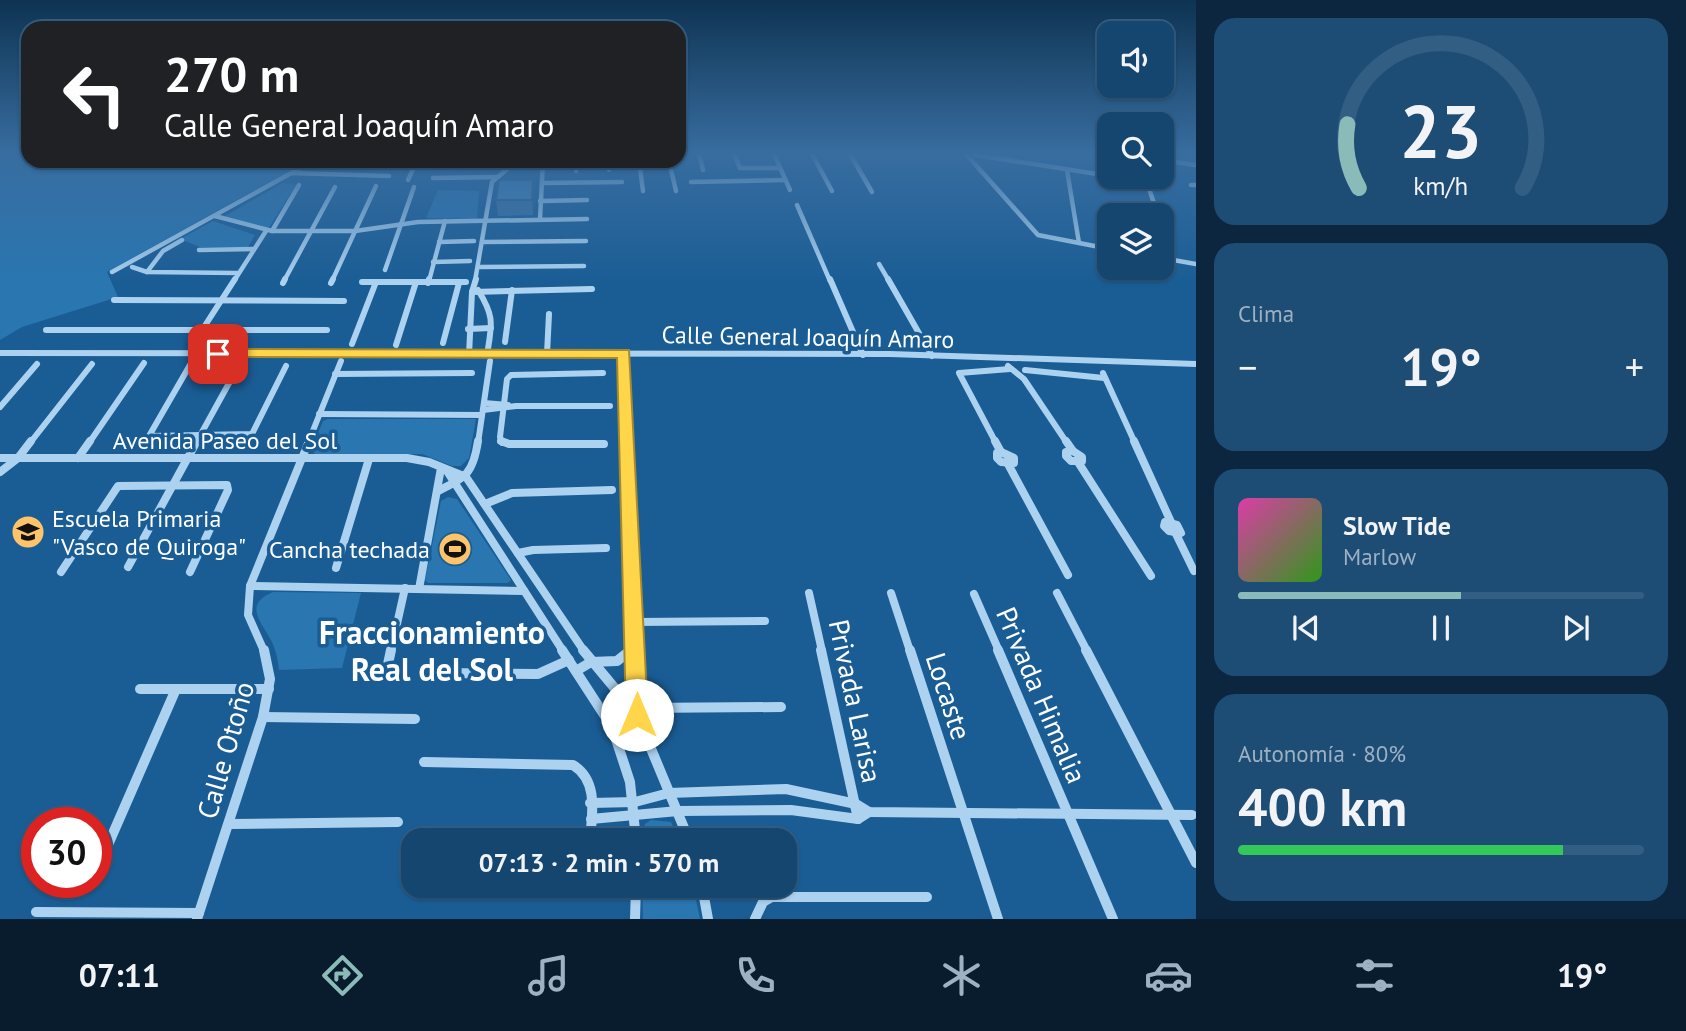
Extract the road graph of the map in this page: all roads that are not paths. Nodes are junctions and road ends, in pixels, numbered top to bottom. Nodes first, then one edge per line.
1 (249, 197) edge
2 (291, 197) edge
3 (330, 197) edge
4 (371, 197) edge
5 (411, 197) edge
6 (489, 197) edge
7 (540, 197) edge
8 (1005, 197) edge
9 (1071, 197) edge
10 (587, 200) dead end
11 (540, 201) junction
12 (797, 205) dead end
13 (215, 216) junction
14 (540, 219) junction
15 (587, 219) dead end
16 (445, 221) junction
17 (485, 221) junction
18 (401, 224) junction
19 (313, 230) junction
20 (355, 230) junction
21 (269, 231) junction
22 (182, 240) dead end
23 (474, 241) dead end
24 (586, 241) dead end
25 (439, 242) junction
26 (482, 242) junction
27 (1079, 243) junction
28 (1097, 246) edge
29 (254, 249) junction
30 (199, 250) dead end
31 (1174, 260) edge
32 (470, 261) dead end
33 (433, 262) junction
34 (879, 264) dead end
35 (1196, 264) edge
36 (584, 266) dead end
37 (132, 267) dead end
38 (479, 267) junction
39 (385, 270) dead end
40 (112, 272) dead end
41 (148, 272) junction
42 (238, 272) junction
43 (362, 282) dead end
44 (376, 282) junction
45 (416, 282) junction
46 (283, 283) dead end
47 (331, 283) dead end
48 (428, 283) junction
49 (592, 289) dead end
50 (475, 290) junction
51 (512, 290) junction
52 (114, 300) dead end
53 (220, 300) junction
54 (344, 301) dead end
55 (549, 314) dead end
56 (491, 328) junction
57 (468, 329) junction
58 (46, 330) dead end
59 (202, 330) junction
60 (327, 330) dead end
61 (197, 338) dead end
62 (505, 342) dead end
63 (443, 343) dead end
64 (352, 345) dead end
65 (396, 345) dead end
66 (0, 353) edge
67 (547, 354) junction
68 (624, 354) junction
69 (469, 355) junction
70 (863, 355) junction
71 (933, 356) junction
72 (489, 358) junction
73 (1004, 359) junction
74 (1018, 359) junction
75 (341, 360) dead end
76 (144, 363) dead end
77 (37, 364) dead end
78 (92, 364) dead end
79 (1193, 364) edge
80 (190, 365) dead end
81 (239, 365) dead end
82 (286, 366) dead end
83 (1010, 369) junction
84 (1025, 370) junction
85 (1196, 371) edge
86 (472, 373) dead end
87 (603, 373) dead end
88 (335, 374) junction
89 (1024, 379) junction
90 (504, 406) junction
91 (610, 406) dead end
92 (0, 407) edge
93 (483, 409) junction
94 (319, 414) junction
95 (199, 437) junction
96 (604, 444) dead end
97 (0, 458) edge
98 (18, 458) junction
99 (78, 458) junction
100 (369, 458) junction
101 (187, 459) junction
102 (300, 459) junction
103 (444, 470) junction
104 (0, 472) edge
105 (466, 477) junction
106 (173, 484) junction
107 (453, 484) junction
108 (612, 490) dead end
109 (438, 491) junction
110 (485, 503) junction
111 (606, 548) dead end
112 (518, 553) junction
113 (128, 567) dead end
114 (336, 568) dead end
115 (1194, 571) dead end
116 (61, 572) dead end
117 (190, 572) dead end
118 (1068, 575) dead end
119 (1150, 576) dead end
120 (250, 586) junction
121 (405, 587) junction
122 (419, 589) junction
123 (524, 590) junction
124 (809, 593) dead end
125 (891, 593) dead end
126 (1057, 593) dead end
127 (974, 594) dead end
128 (765, 621) dead end
129 (634, 622) junction
130 (636, 645) junction
131 (569, 660) junction
132 (591, 662) junction
133 (388, 664) dead end
134 (576, 671) junction
135 (441, 673) dead end
136 (140, 689) dead end
137 (176, 689) junction
138 (269, 689) junction
139 (781, 707) dead end
140 (637, 711) junction
141 (262, 718) junction
142 (415, 719) dead end
143 (424, 762) dead end
144 (669, 793) junction
145 (635, 802) junction
146 (590, 803) junction
147 (856, 804) junction
148 (678, 811) junction
149 (869, 812) junction
150 (963, 813) junction
151 (1069, 813) junction
152 (1171, 815) junction
153 (1192, 815) dead end
154 (636, 817) junction
155 (591, 819) junction
156 (858, 819) junction
157 (398, 822) dead end
158 (229, 824) junction
159 (591, 828) edge
160 (636, 828) edge
161 (684, 828) edge
162 (112, 836) edge
163 (1196, 863) edge
164 (927, 897) dead end
165 (636, 898) edge
166 (704, 898) edge
167 (36, 912) dead end
168 (198, 916) edge
169 (635, 919) edge
170 (708, 919) edge
171 (755, 919) edge
172 (998, 919) edge
173 (1113, 919) edge

1 - 13 street
2 - 21 street
3 - 19 street
4 - 20 street
5 - 18 street
6 - 17 street
7 - 11 street
8 - 27 street
9 - 27 street
10 - 11 street
11 - 14 street
12 - 70 street
13 - 21 street
13 - 40 street
14 - 15 street
14 - 17 street
16 - 17 street
16 - 18 street
16 - 25 street
17 - 26 street
18 - 20 street
18 - 39 street
19 - 20 street
19 - 21 street
19 - 46 street
20 - 47 street
21 - 29 street
22 - 41 street
23 - 25 street
24 - 26 street
25 - 33 street
26 - 38 street
27 - 28 street
29 - 30 street
29 - 42 street
31 - 35 street
32 - 33 street
33 - 48 street
34 - 71 street
36 - 38 street
37 - 41 street
38 - 50 street
41 - 42 street
42 - 53 street
43 - 44 street
44 - 45 street
44 - 64 street
45 - 48 street
45 - 65 street
48 - 63 street
49 - 51 street
50 - 51 street
50 - 56 street
50 - 57 street
51 - 62 street
52 - 53 street
53 - 54 street
53 - 59 street
55 - 67 street
56 - 57 street
56 - 72 street
57 - 69 street
58 - 59 street
59 - 60 street
59 - 61 street
66 - 69 street, Calle General Joaquín Amaro
67 - 68 street, Calle General Joaquín Amaro
67 - 72 street, Calle General Joaquín Amaro
68 - 70 street, Calle General Joaquín Amaro
68 - 129 street
69 - 72 street, Calle General Joaquín Amaro
70 - 71 street, Calle General Joaquín Amaro
71 - 73 street, Calle General Joaquín Amaro
72 - 93 street
73 - 74 street, Calle General Joaquín Amaro
73 - 83 street
74 - 79 street, Calle General Joaquín Amaro
74 - 84 street
75 - 88 street, Calle Otoño
76 - 99 street
77 - 92 street
78 - 98 street
79 - 85 street
80 - 95 street
81 - 95 street
82 - 95 street
83 - 89 street
83 - 118 street
84 - 89 street
84 - 115 street
86 - 88 street
87 - 90 street
88 - 94 street, Calle Otoño
89 - 119 street
90 - 91 street
90 - 93 street
90 - 96 street
93 - 94 street
93 - 105 street
94 - 102 street, Calle Otoño
95 - 101 street
97 - 98 street, Avenida Paseo del Sol
98 - 99 street, Avenida Paseo del Sol
98 - 104 street
99 - 101 street, Avenida Paseo del Sol
100 - 102 street, Avenida Paseo del Sol
100 - 103 street, Avenida Paseo del Sol
100 - 114 street
101 - 102 street, Avenida Paseo del Sol
101 - 106 street
102 - 120 street, Calle Otoño
103 - 105 street, Avenida Paseo del Sol
103 - 107 street
103 - 109 street
105 - 107 street
105 - 110 street
106 - 113 street
106 - 116 street
106 - 117 street
107 - 109 street
107 - 123 street
108 - 110 street
109 - 122 street
110 - 112 street
111 - 112 street
112 - 132 street
120 - 121 street
120 - 138 street, Calle Otoño
121 - 122 street
121 - 133 street
122 - 123 street
123 - 131 street
124 - 147 street, Privada Larisa
125 - 150 street, Locaste
126 - 152 street
127 - 151 street, Privada Himalia
128 - 129 street
129 - 130 street
130 - 132 street
130 - 140 street
131 - 134 street
131 - 135 street
132 - 134 street
132 - 140 street
134 - 145 street
136 - 137 street
137 - 138 street
137 - 162 street
138 - 141 street, Calle Otoño
139 - 140 street
140 - 144 street
141 - 142 street
141 - 158 street, Calle Otoño
143 - 146 street
144 - 145 street
144 - 147 street
144 - 148 street
145 - 146 street
145 - 154 street
146 - 155 street
147 - 149 street
147 - 156 street, Privada Larisa
148 - 154 street
148 - 156 street
148 - 161 street
149 - 150 street
149 - 156 street
150 - 151 street
150 - 172 street, Locaste
151 - 152 street
151 - 173 street, Privada Himalia
152 - 153 street
152 - 163 street
154 - 155 street
154 - 160 street
155 - 159 street
157 - 158 street
158 - 168 street, Calle Otoño
164 - 171 street
165 - 169 street
166 - 170 street
167 - 168 street

